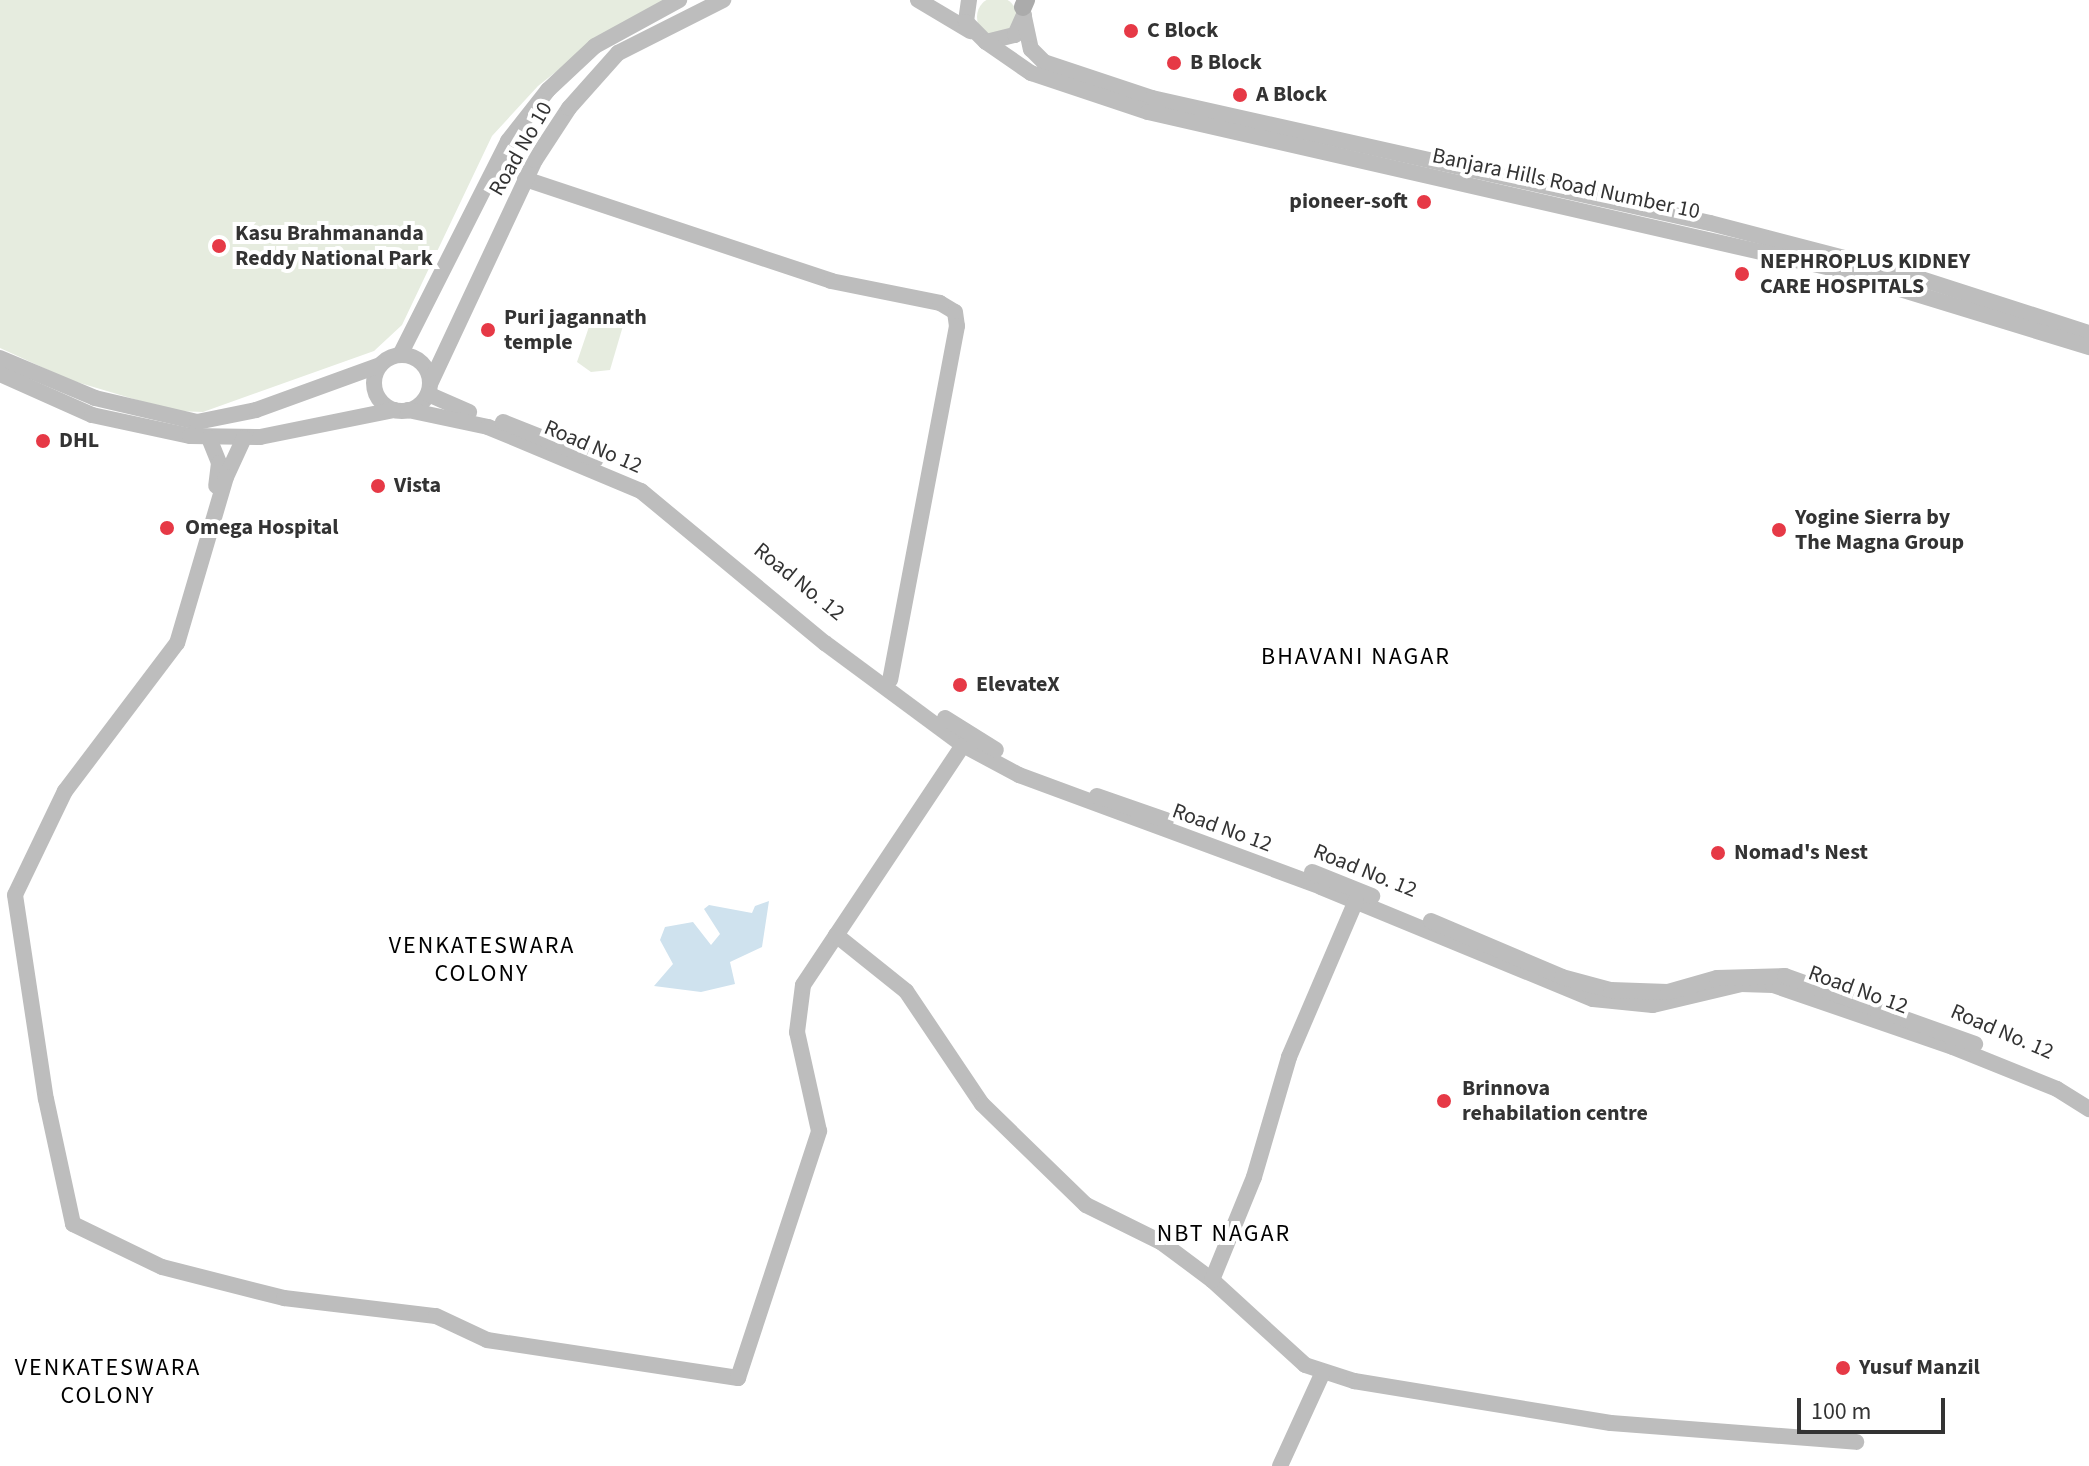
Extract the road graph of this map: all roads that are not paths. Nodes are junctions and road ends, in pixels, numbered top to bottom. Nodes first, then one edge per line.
1 (679, 0) edge
2 (723, 0) edge
3 (918, 0) edge
4 (969, 0) edge
5 (1023, 6) edge
6 (970, 31) junction
7 (986, 42) junction
8 (525, 179) junction
9 (2089, 333) edge
10 (2089, 347) edge
11 (400, 355) junction
12 (0, 358) edge
13 (380, 365) junction
14 (0, 374) edge
15 (429, 389) junction
16 (124, 407) junction
17 (401, 410) junction
18 (119, 424) junction
19 (209, 438) junction
20 (244, 438) junction
21 (169, 652) junction
22 (890, 680) junction
23 (963, 745) junction
24 (1356, 901) junction
25 (836, 935) junction
26 (2089, 1097) edge
27 (2089, 1109) edge
28 (1212, 1280) junction
29 (1323, 1372) junction
30 (1856, 1442) dead end
31 (1280, 1466) edge

1 - 11 main road, Road No 10
2 - 8 main road, Road No 10
3 - 6 main road
4 - 6 main road
5 - 7 main road
5 - 9 main road, Banjara Hills Road Number 10
6 - 7 main road, Banjara Hills Road Number 10
7 - 10 main road, Banjara Hills Road Number 10
8 - 15 main road, Road No 10
8 - 22 main road
11 - 13 main road
11 - 15 main road, Road No. 12
12 - 16 main road
13 - 16 main road
13 - 17 main road
14 - 18 main road
15 - 17 main road
15 - 22 main road, Road No. 12
16 - 18 main road
17 - 20 main road
17 - 23 main road, Road No 12
18 - 19 main road
19 - 20 main road
19 - 21 main road
20 - 21 main road
21 - 25 main road
22 - 26 main road, Road No. 12
23 - 24 main road, Road No 12
23 - 25 main road
24 - 27 main road, Road No 12
24 - 28 main road
25 - 28 main road
28 - 29 main road
29 - 30 main road
29 - 31 main road

